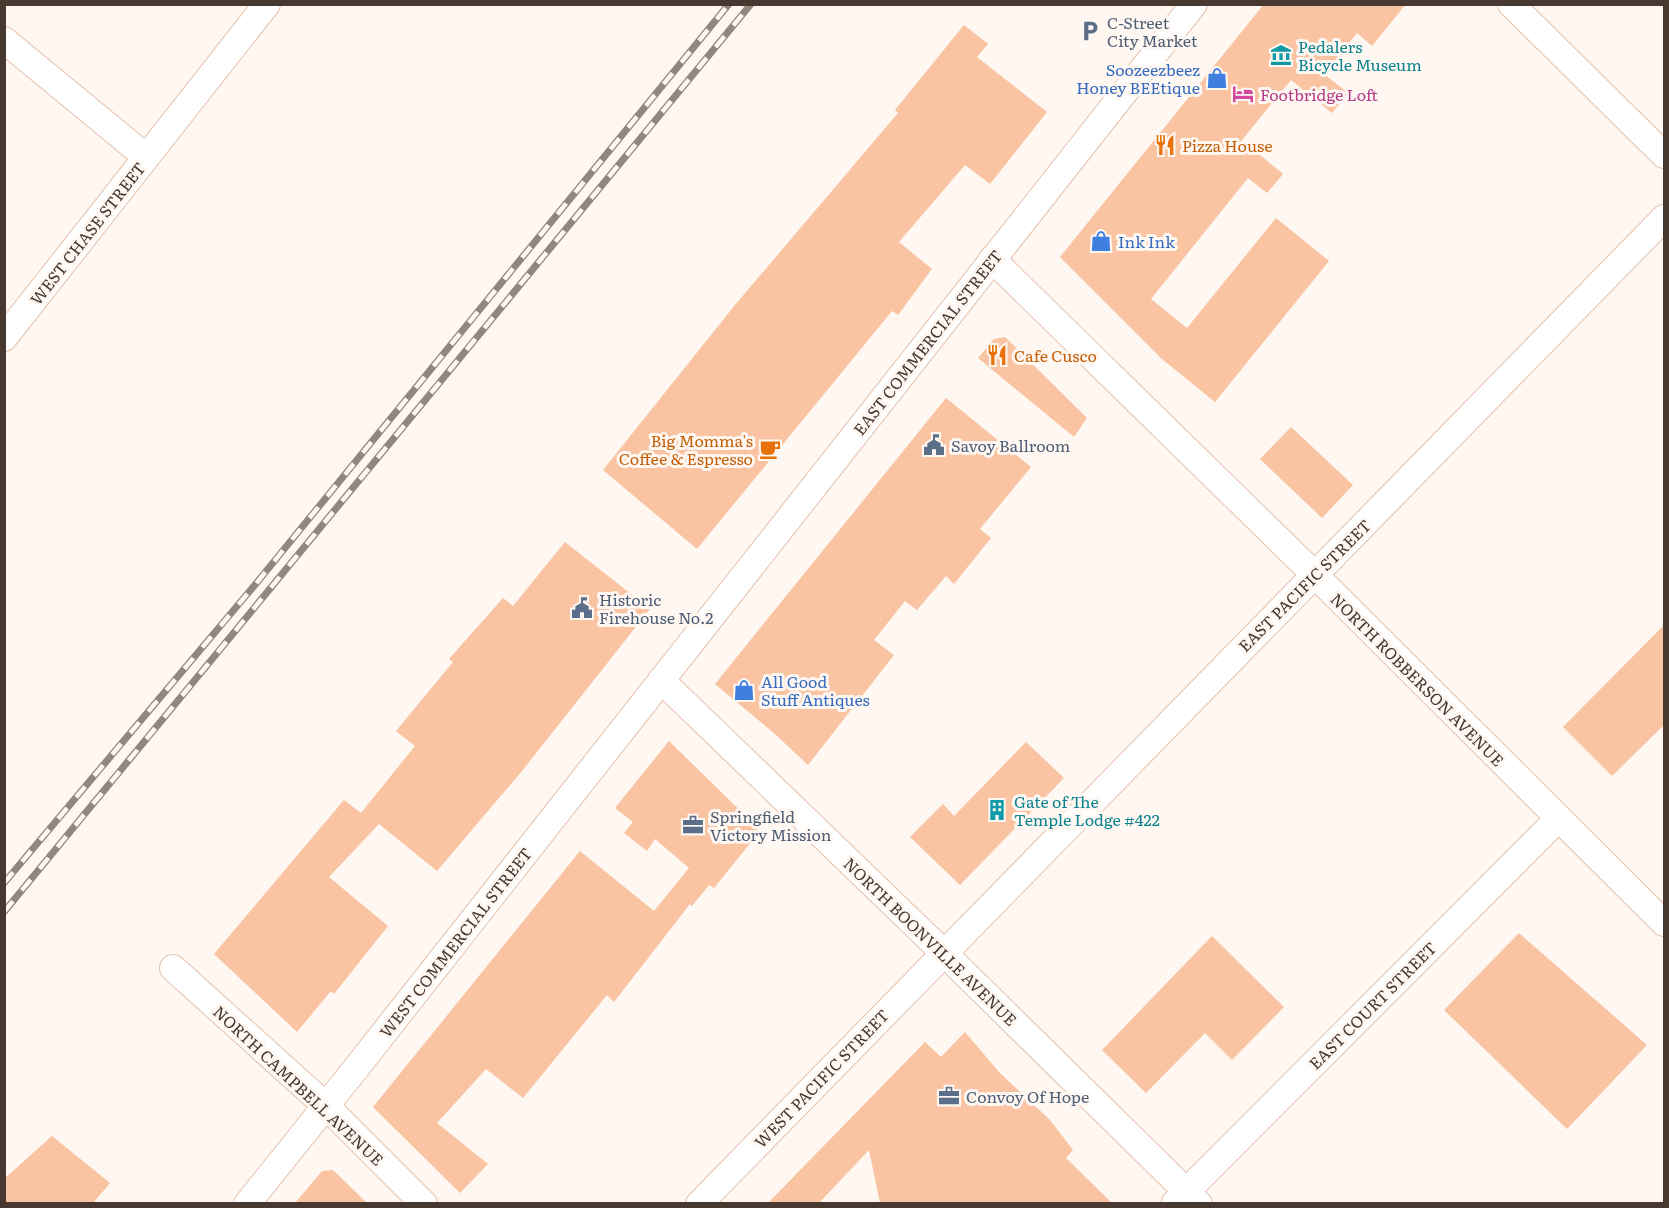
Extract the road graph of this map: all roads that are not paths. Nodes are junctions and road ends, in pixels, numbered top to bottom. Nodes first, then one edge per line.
1 (267, 4) edge
2 (1194, 4) edge
3 (1511, 4) edge
4 (4, 40) edge
5 (1665, 155) edge
6 (146, 157) junction
7 (1665, 218) edge
8 (992, 259) junction
9 (4, 338) edge
10 (1314, 574) junction
11 (661, 680) junction
12 (1558, 819) junction
13 (1665, 923) edge
14 (944, 953) junction
15 (173, 968) dead end
16 (326, 1106) junction
17 (1187, 1199) edge
18 (247, 1203) edge
19 (424, 1203) edge
20 (699, 1203) edge

1 - 6 street, WEST CHASE STREET
2 - 8 street, EAST COMMERCIAL STREET
3 - 5 street
4 - 6 street
6 - 9 street, WEST CHASE STREET
7 - 10 street, EAST PACIFIC STREET
8 - 10 street, NORTH ROBBERSON AVENUE
8 - 11 street, EAST COMMERCIAL STREET
10 - 12 street, NORTH ROBBERSON AVENUE
10 - 14 street, EAST PACIFIC STREET
11 - 14 street, NORTH BOONVILLE AVENUE
11 - 16 street, WEST COMMERCIAL STREET
12 - 13 street, NORTH ROBBERSON AVENUE
12 - 17 street, EAST COURT STREET
14 - 17 street, NORTH BOONVILLE AVENUE
14 - 20 street, WEST PACIFIC STREET
15 - 16 street, NORTH CAMPBELL AVENUE
16 - 18 street, WEST COMMERCIAL STREET
16 - 19 street, NORTH CAMPBELL AVENUE

